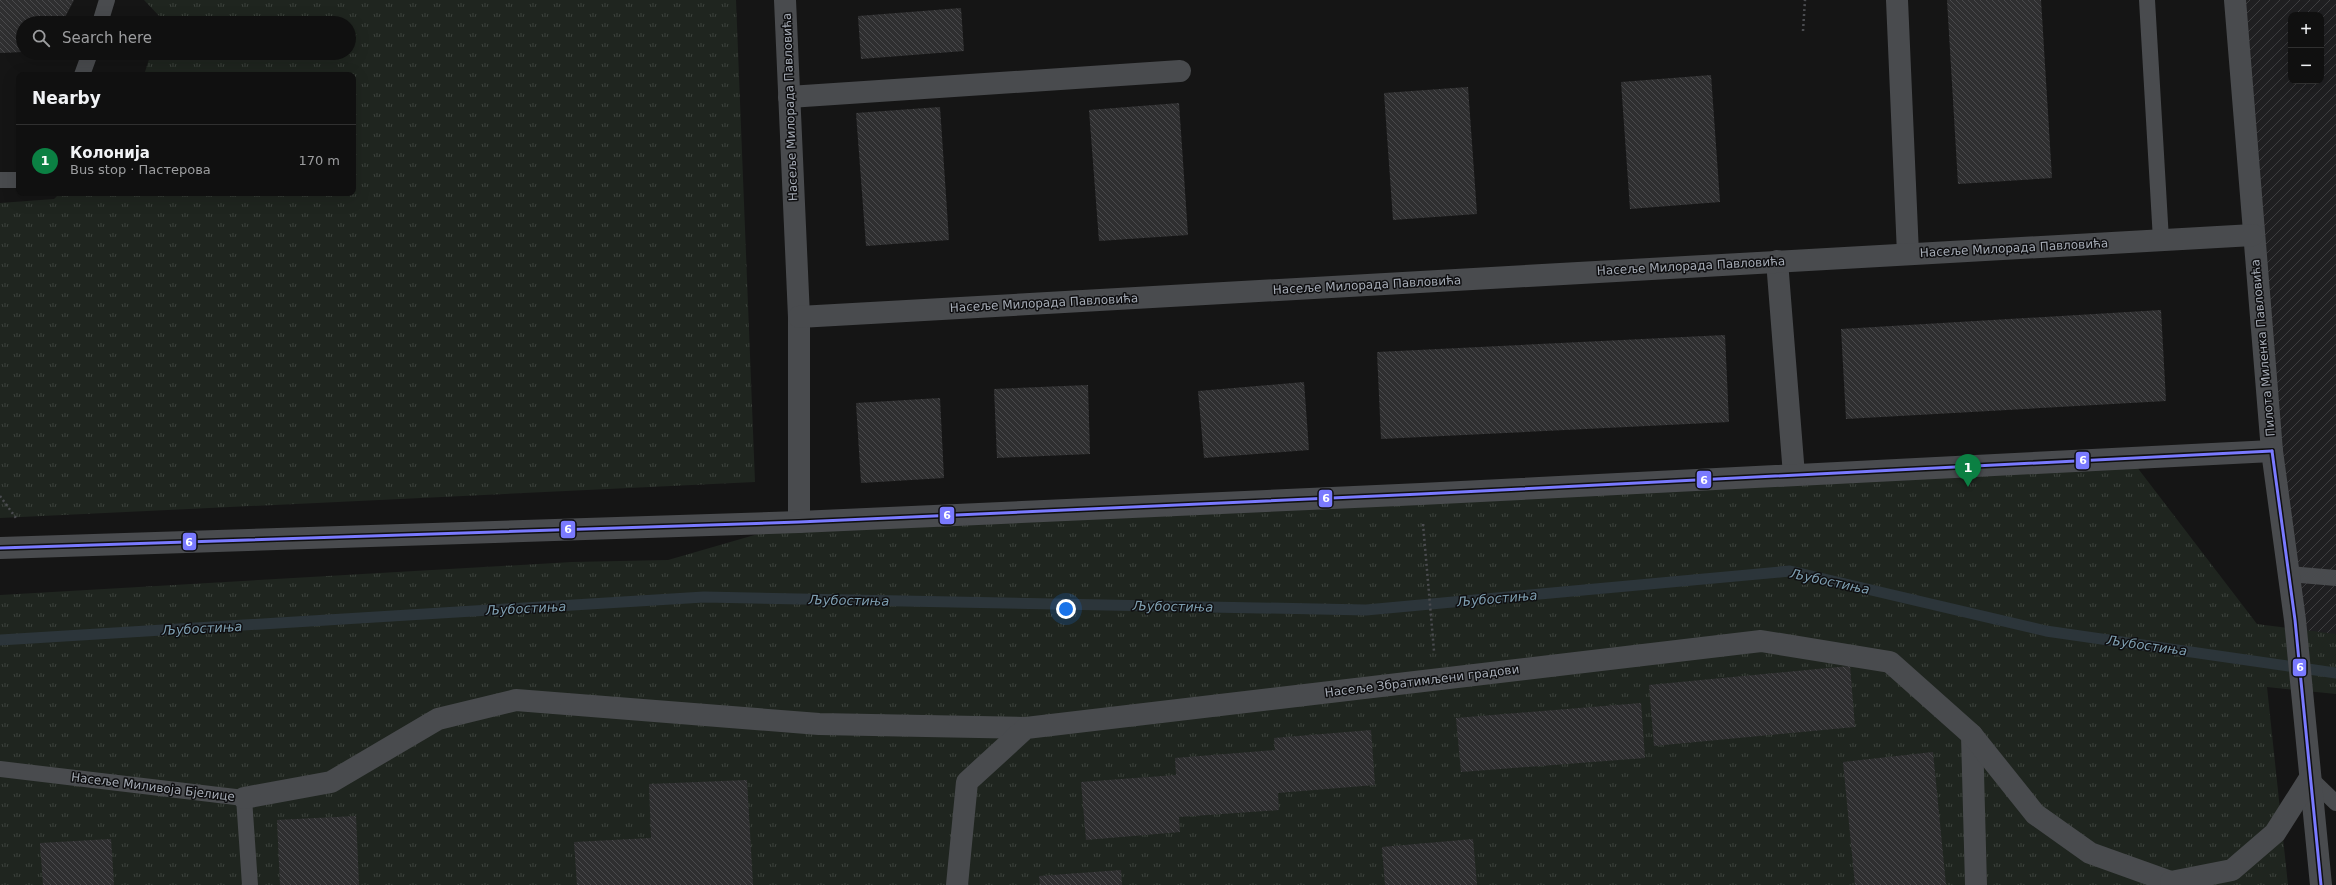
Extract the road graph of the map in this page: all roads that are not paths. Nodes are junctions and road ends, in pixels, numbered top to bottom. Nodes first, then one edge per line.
1 (107, 0) edge
2 (785, 0) edge
3 (1897, 0) edge
4 (2147, 0) edge
5 (2235, 0) edge
6 (102, 16) edge
7 (87, 60) edge
8 (1180, 71) dead end
9 (83, 72) edge
10 (789, 97) junction
11 (0, 180) edge
12 (16, 180) edge
13 (2253, 235) junction
14 (2161, 240) junction
15 (1908, 254) junction
16 (1777, 261) junction
17 (799, 317) junction
18 (2272, 451) junction
19 (1794, 475) junction
20 (799, 522) junction
21 (0, 548) edge
22 (2289, 574) junction
23 (2336, 578) edge
24 (1026, 728) junction
25 (1972, 735) junction
26 (0, 769) edge
27 (2310, 778) junction
28 (244, 798) junction
29 (2336, 804) edge
30 (2174, 884) edge
31 (250, 885) edge
32 (957, 885) edge
33 (1976, 885) edge
34 (2321, 885) edge

1 - 6 lane
2 - 10 street, Насеље Милорада Павловића
3 - 15 street
4 - 14 lane
5 - 13 street, Пилота Миленка Павловића
7 - 9 lane
8 - 10 street
10 - 17 street, Насеље Милорада Павловића
11 - 12 lane
13 - 14 street, Насеље Милорада Павловића
13 - 18 street, Пилота Миленка Павловића
14 - 15 street, Насеље Милорада Павловића
15 - 16 street, Насеље Милорада Павловића
16 - 17 street, Насеље Милорада Павловића
16 - 19 street
17 - 20 street
18 - 19 street
18 - 22 street, Пилота Миленка Павловића
19 - 20 street
20 - 21 street
22 - 23 lane
22 - 27 street, Пилота Миленка Павловића
24 - 25 street, Насеље Збратимљени градови
24 - 28 street, Насеље Збратимљени градови
24 - 32 street
25 - 30 street, Насеље Збратимљени градови
25 - 33 street
26 - 28 lane, Насеље Миливоја Бјелице
27 - 29 lane
27 - 30 street
27 - 34 street, Пилота Миленка Павловића
28 - 31 lane, Насеље Миливоја Бјелице

